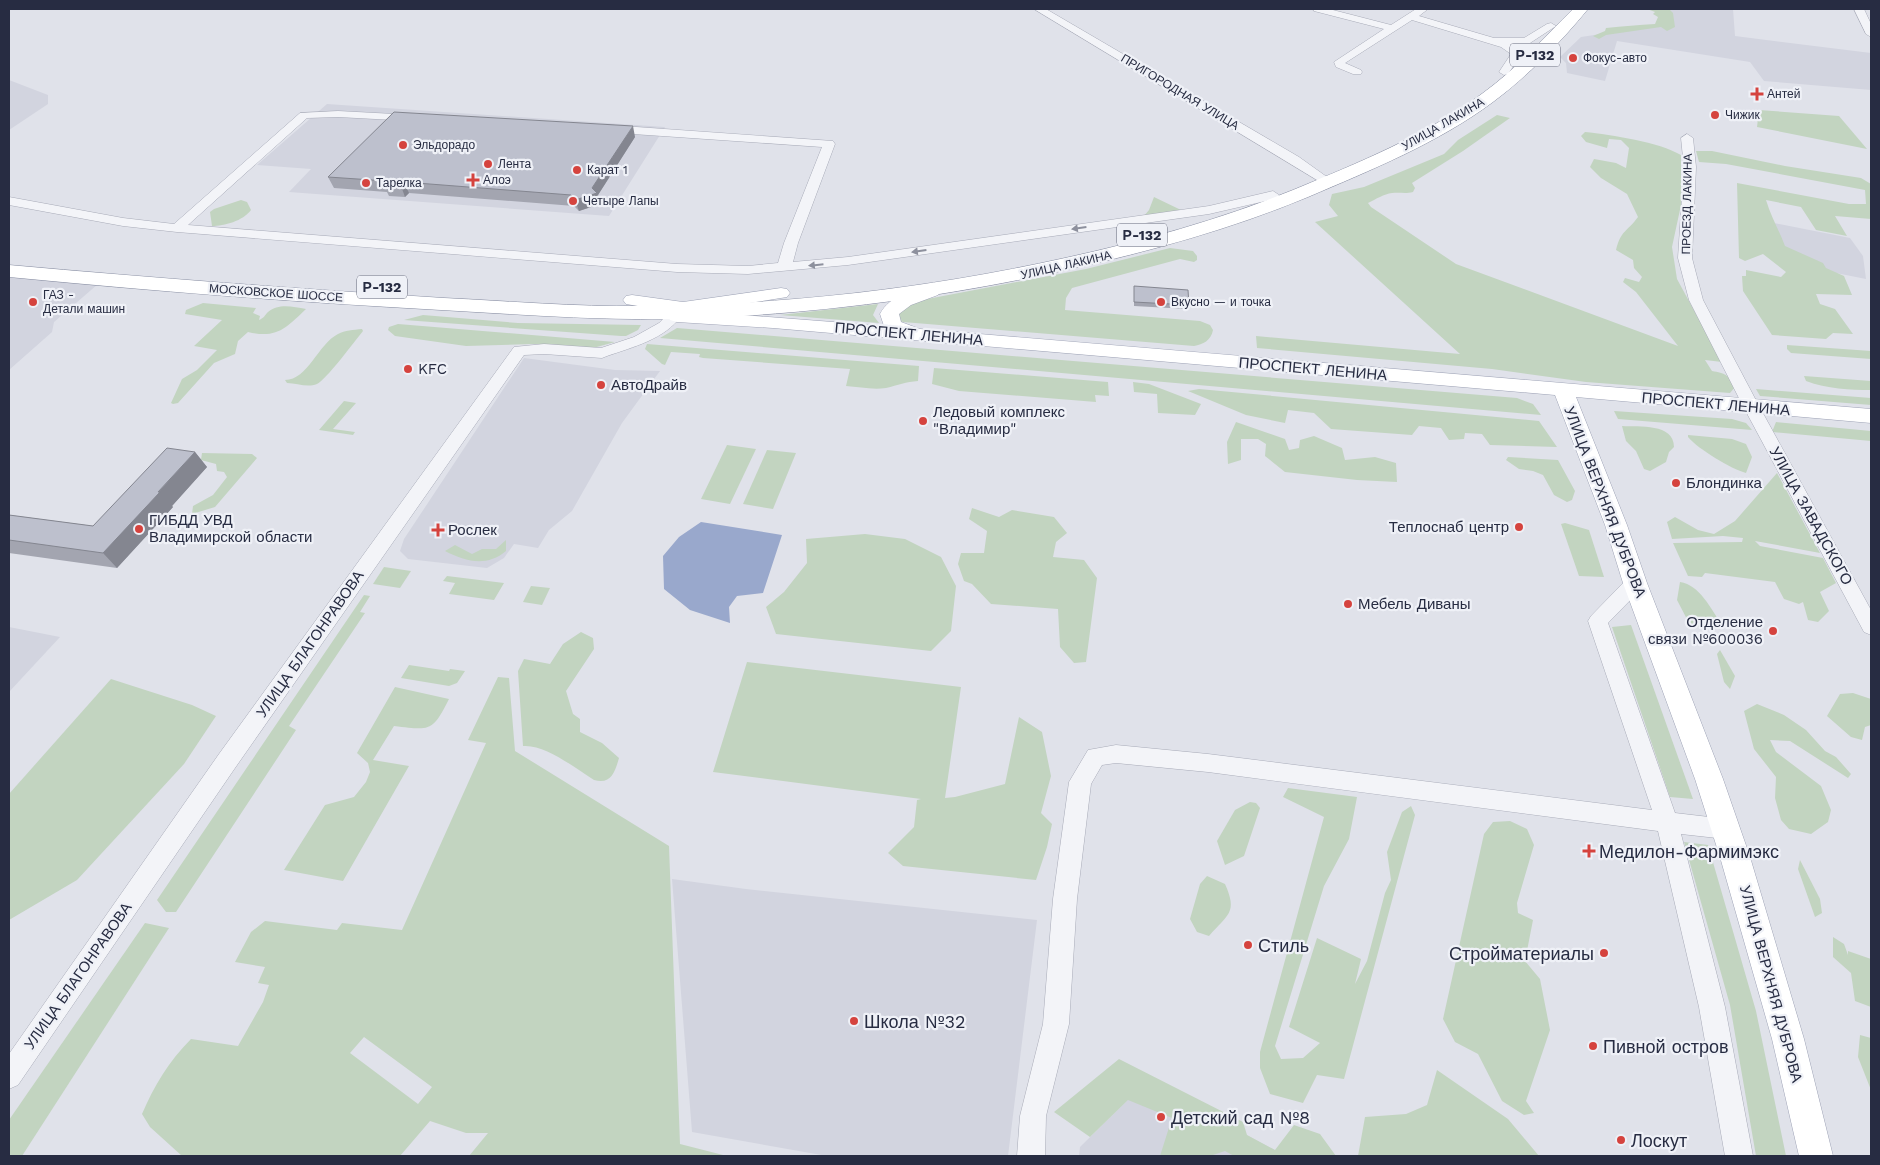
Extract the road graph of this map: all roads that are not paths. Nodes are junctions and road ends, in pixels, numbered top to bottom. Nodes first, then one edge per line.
1 (1318, 9) edge
2 (1424, 9) edge
3 (1568, 9) edge
4 (1581, 9) edge
5 (1859, 9) edge
6 (1044, 10) edge
7 (1413, 17) junction
8 (1551, 26) junction
9 (1394, 28) junction
10 (1871, 34) edge
11 (1485, 37) junction
12 (1357, 72) dead end
13 (1504, 72) junction
14 (427, 119) edge
15 (596, 129) edge
16 (1687, 138) dead end
17 (1321, 177) junction
18 (1273, 195) junction
19 (9, 201) edge
20 (177, 228) junction
21 (9, 259) edge
22 (784, 268) junction
23 (9, 271) edge
24 (932, 291) junction
25 (781, 293) junction
26 (633, 307) junction
27 (677, 312) junction
28 (760, 317) junction
29 (926, 336) junction
30 (1563, 391) junction
31 (1751, 406) junction
32 (1871, 416) edge
33 (1635, 583) junction
34 (1871, 627) edge
35 (1667, 822) junction
36 (1726, 829) junction
37 (9, 1076) edge
38 (1031, 1156) edge
39 (1739, 1156) edge
40 (1816, 1156) edge

1 - 9 street
2 - 7 street
3 - 8 highway, УЛИЦА ЛАКИНА / Р-132
4 - 24 highway, УЛИЦА ЛАКИНА / Р-132
5 - 10 street
6 - 17 street, ПРИГОРОДНАЯ УЛИЦА
7 - 9 street
7 - 11 street
8 - 11 street
8 - 13 highway, УЛИЦА ЛАКИНА / Р-132
9 - 12 street
11 - 13 street
13 - 17 highway, УЛИЦА ЛАКИНА / Р-132
14 - 20 street
15 - 22 street
16 - 31 street, ПРОЕЗД ЛАКИНА
17 - 18 highway, УЛИЦА ЛАКИНА / Р-132
18 -> 22 street
18 - 25 highway, УЛИЦА ЛАКИНА / Р-132
19 - 20 street
20 - 22 street
21 - 26 highway, МОСКОВСКОЕ ШОССЕ / Р-132
23 - 26 highway, МОСКОВСКОЕ ШОССЕ / Р-132
24 - 28 highway, УЛИЦА ЛАКИНА / Р-132
24 - 29 main road
25 - 26 highway, УЛИЦА ЛАКИНА / Р-132
25 - 27 main road
25 - 28 main road
26 - 27 highway, УЛИЦА ЛАКИНА / Р-132
27 - 28 main road, ПРОСПЕКТ ЛЕНИНА
27 - 28 highway, УЛИЦА ЛАКИНА / Р-132
27 - 37 street, УЛИЦА БЛАГОНРАВОВА
28 - 29 main road, ПРОСПЕКТ ЛЕНИНА
29 - 30 main road, ПРОСПЕКТ ЛЕНИНА
30 - 31 main road, ПРОСПЕКТ ЛЕНИНА
30 - 33 main road, УЛИЦА ВЕРХНЯЯ ДУБРОВА
31 - 32 main road, ПРОСПЕКТ ЛЕНИНА
31 - 34 street, УЛИЦА ЗАВАДСКОГО
33 - 35 street
33 - 36 main road, УЛИЦА ВЕРХНЯЯ ДУБРОВА
35 - 36 street
35 - 38 street
35 - 39 street
36 - 40 main road, УЛИЦА ВЕРХНЯЯ ДУБРОВА

